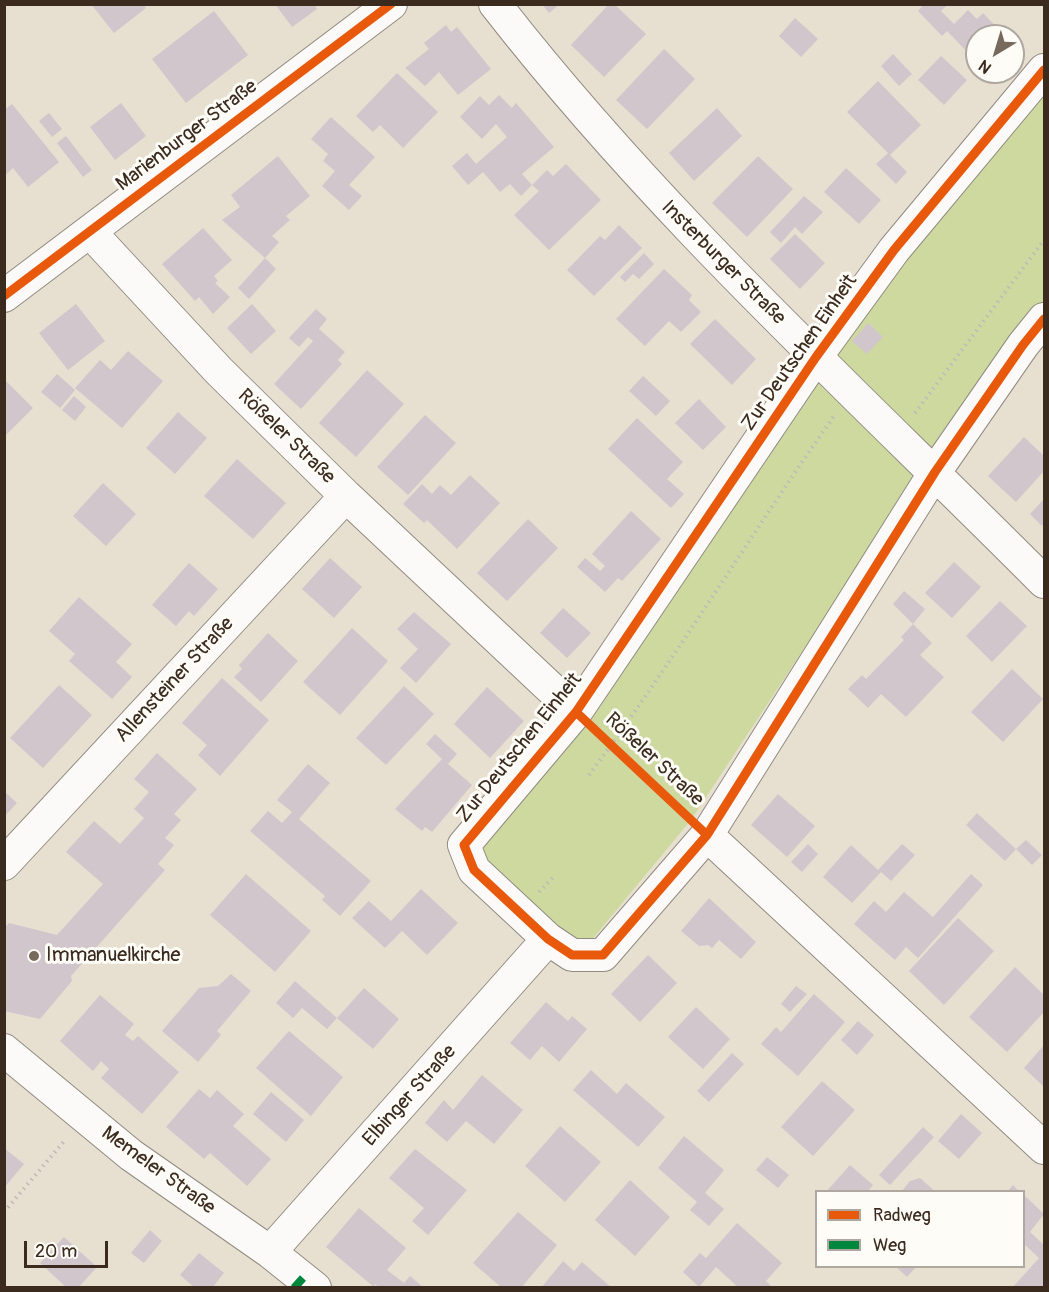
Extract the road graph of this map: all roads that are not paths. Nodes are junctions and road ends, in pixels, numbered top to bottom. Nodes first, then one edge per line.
1 (391, 4) edge
2 (495, 4) edge
3 (1044, 70) edge
4 (90, 232) junction
5 (4, 296) edge
6 (1044, 319) edge
7 (816, 357) junction
8 (935, 472) junction
9 (346, 496) junction
10 (1044, 582) edge
11 (576, 712) junction
12 (707, 835) junction
13 (4, 864) edge
14 (548, 939) junction
15 (4, 1050) edge
16 (1044, 1148) edge
17 (270, 1252) junction
18 (315, 1287) edge

1 - 4 street, Marienburger Straße
2 - 7 street, Insterburger Straße
3 - 7 street, Zur Deutschen Einheit
4 - 5 street, Marienburger Straße
4 - 9 street, Rößeler Straße
6 - 8 street, Zur Deutschen Einheit
7 - 8 street, Insterburger Straße
7 - 11 street, Zur Deutschen Einheit
8 - 10 street, Insterburger Straße
8 - 12 street, Zur Deutschen Einheit
9 - 11 street, Rößeler Straße
9 - 13 street, Allensteiner Straße
11 - 14 street, Zur Deutschen Einheit
12 - 14 street, Zur Deutschen Einheit
12 - 16 street, Rößeler Straße
14 - 17 street, Elbinger Straße
15 - 17 street, Memeler Straße
17 - 18 street, Memeler Straße

